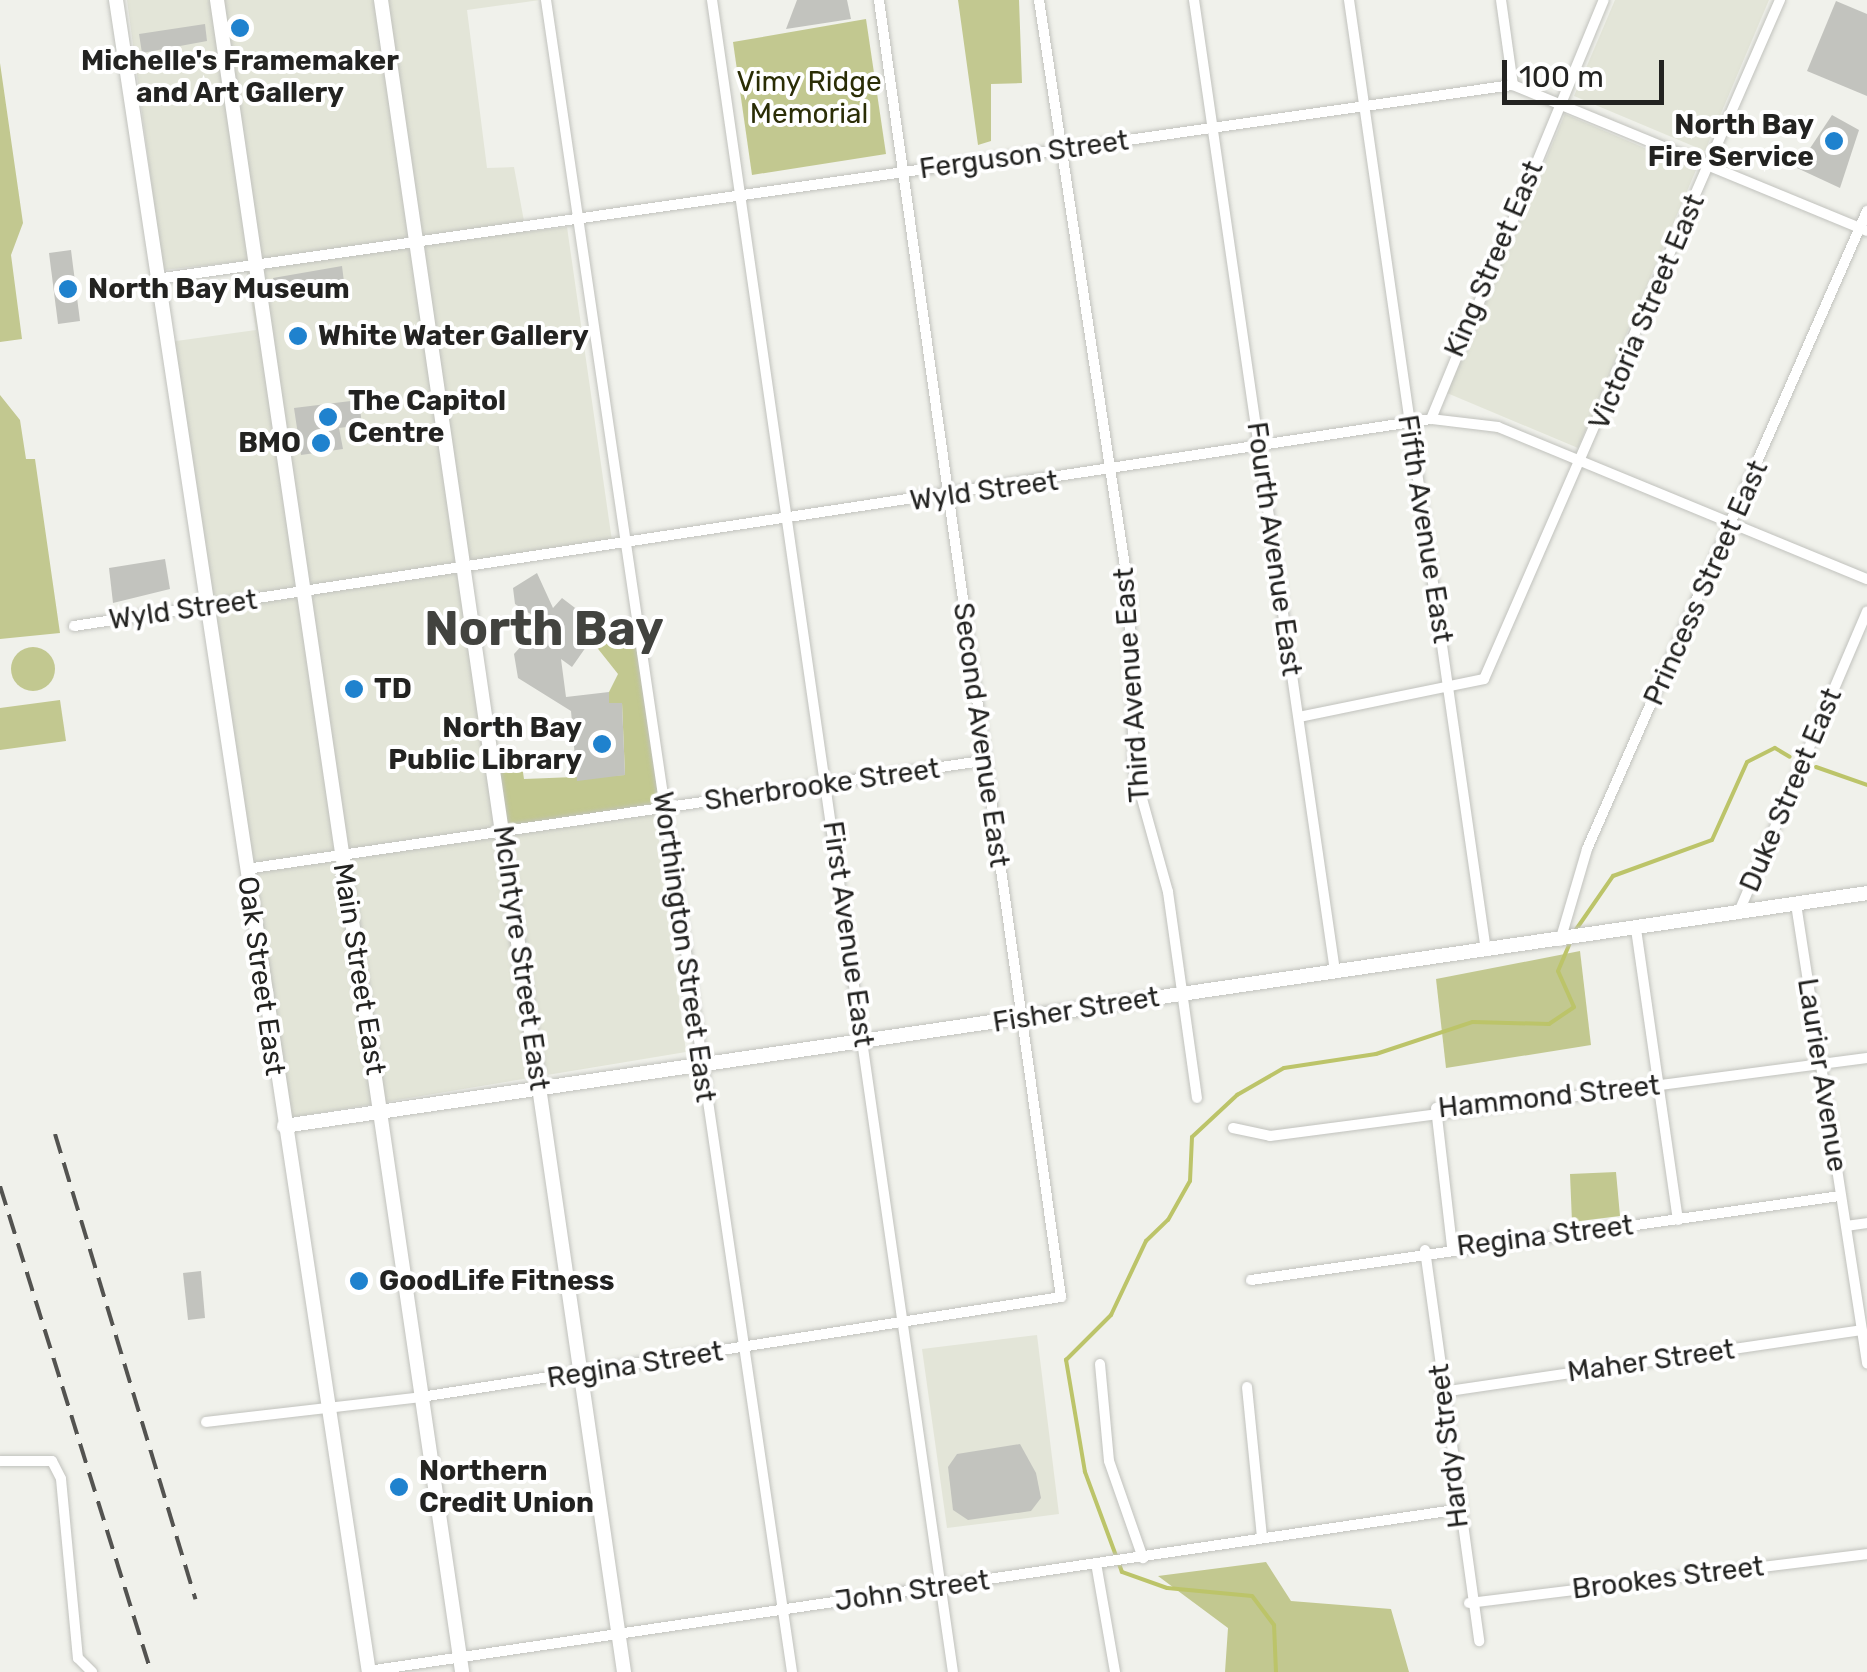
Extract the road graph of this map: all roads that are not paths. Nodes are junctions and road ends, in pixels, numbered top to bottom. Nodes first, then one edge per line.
1 (116, 0) edge
2 (217, 0) edge
3 (381, 0) edge
4 (546, 0) edge
5 (712, 0) edge
6 (879, 0) edge
7 (1039, 0) edge
8 (1194, 0) edge
9 (1349, 0) edge
10 (1501, 0) edge
11 (1604, 0) edge
12 (1780, 0) edge
13 (1513, 84) junction
14 (1561, 100) junction
15 (1365, 106) junction
16 (1212, 128) junction
17 (1060, 150) junction
18 (1710, 162) junction
19 (902, 174) junction
20 (741, 196) junction
21 (1867, 211) edge
22 (578, 221) junction
23 (1864, 229) edge
24 (417, 244) junction
25 (252, 267) junction
26 (156, 279) junction
27 (1431, 419) junction
28 (1408, 428) junction
29 (1259, 450) junction
30 (1584, 462) junction
31 (1108, 473) junction
32 (949, 496) junction
33 (788, 519) junction
34 (1734, 524) junction
35 (626, 546) junction
36 (464, 569) junction
37 (1867, 579) edge
38 (303, 593) junction
39 (206, 607) junction
40 (1867, 611) edge
41 (74, 626) dead end
42 (1450, 688) junction
43 (1298, 717) junction
44 (982, 761) junction
45 (826, 785) junction
46 (665, 808) junction
47 (503, 829) junction
48 (342, 856) junction
49 (246, 869) junction
50 (1867, 892) edge
51 (1796, 904) junction
52 (1738, 914) junction
53 (1636, 929) junction
54 (1564, 940) junction
55 (1486, 951) junction
56 (1336, 971) junction
57 (1183, 994) junction
58 (1022, 1018) junction
59 (864, 1043) junction
60 (1867, 1058) edge
61 (701, 1064) junction
62 (1820, 1065) junction
63 (1659, 1086) junction
64 (540, 1088) junction
65 (1197, 1098) dead end
66 (1436, 1108) junction
67 (380, 1113) junction
68 (284, 1126) junction
69 (1233, 1128) dead end
70 (1840, 1196) junction
71 (1678, 1220) junction
72 (1867, 1223) edge
73 (1846, 1226) junction
74 (1452, 1246) junction
75 (1425, 1250) junction
76 (1251, 1280) dead end
77 (1061, 1296) joint
78 (902, 1325) junction
79 (1861, 1330) junction
80 (742, 1348) junction
81 (1100, 1364) dead end
82 (1867, 1364) edge
83 (582, 1373) junction
84 (1247, 1387) dead end
85 (1442, 1392) junction
86 (422, 1398) junction
87 (327, 1406) junction
88 (206, 1422) dead end
89 (0, 1460) edge
90 (1456, 1510) junction
91 (1262, 1537) junction
92 (1867, 1554) edge
93 (1143, 1558) junction
94 (1098, 1563) junction
95 (940, 1587) junction
96 (1469, 1603) junction
97 (783, 1610) junction
98 (618, 1634) junction
99 (1479, 1641) dead end
100 (460, 1665) edge
101 (92, 1672) edge
102 (368, 1672) edge
103 (624, 1672) edge
104 (792, 1672) edge
105 (953, 1672) edge
106 (1115, 1672) edge

1 - 26 main road, Oak Street East
2 - 25 main road, Main Street East
3 - 24 main road, McIntyre Street East
4 - 22 street, Worthington Street East
5 - 20 street, First Avenue East
6 - 19 street, Second Avenue East
7 - 17 street, Third Avenue East
8 - 16 street, Fourth Avenue East
9 - 15 street, Fifth Avenue East
10 - 13 street
11 - 14 street, King Street East
12 - 18 street, Victoria Street East
13 - 14 street, Ferguson Street
13 - 15 street, Ferguson Street
14 - 18 street, Ferguson Street
14 - 27 street, King Street East
15 - 16 street, Ferguson Street
15 - 28 street, Fifth Avenue East
16 - 17 street, Ferguson Street
16 - 29 street, Fourth Avenue East
17 - 19 street, Ferguson Street
17 - 31 street, Third Avenue East
18 - 23 street, Ferguson Street
18 - 30 street, Victoria Street East
19 - 20 street, Ferguson Street
19 - 32 street, Second Avenue East
20 - 22 street, Ferguson Street
20 - 33 street, First Avenue East
21 - 23 street, Princess Street East
22 - 24 street, Ferguson Street
22 - 35 street, Worthington Street East
23 - 34 street, Princess Street East
24 - 25 street, Ferguson Street
24 - 36 main road, McIntyre Street East
25 - 26 street, Ferguson Street
25 - 38 main road, Main Street East
26 - 39 main road, Oak Street East
27 - 28 street, Wyld Street
27 - 30 street, Wyld Street
28 - 29 street, Wyld Street
28 - 42 street, Fifth Avenue East
29 - 31 street, Wyld Street
29 - 43 street, Fourth Avenue East
30 - 34 street, Wyld Street
30 - 42 street, Victoria Street East
31 - 32 street, Wyld Street
31 - 57 street, Third Avenue East
32 - 33 street, Wyld Street
32 - 44 street, Second Avenue East
33 - 35 street, Wyld Street
33 - 45 street, First Avenue East
34 - 37 street, Wyld Street
34 - 54 street, Princess Street East
35 - 36 street, Wyld Street
35 - 46 street, Worthington Street East
36 - 38 street, Wyld Street
36 - 47 main road, McIntyre Street East
38 - 39 street, Wyld Street
38 - 48 main road, Main Street East
39 - 41 street, Wyld Street
39 - 49 main road, Oak Street East
40 - 52 street, Duke Street East
42 - 43 street
42 - 55 street, Fifth Avenue East
43 - 56 street, Fourth Avenue East
44 - 45 street, Sherbrooke Street
44 - 58 street, Second Avenue East
45 - 46 street, Sherbrooke Street
45 - 59 street, First Avenue East
46 - 47 street, Sherbrooke Street
46 - 61 street, Worthington Street East
47 - 48 street, Sherbrooke Street
47 - 64 main road, McIntyre Street East
48 - 49 street, Sherbrooke Street
48 - 67 main road, Main Street East
49 - 68 main road, Oak Street East
50 - 51 main road, Fisher Street
51 - 52 main road, Fisher Street
51 - 62 street, Laurier Avenue
52 - 53 main road, Fisher Street
53 - 54 main road, Fisher Street
53 - 63 street
54 - 55 main road, Fisher Street
55 - 56 main road, Fisher Street
56 - 57 main road, Fisher Street
57 - 58 main road, Fisher Street
57 - 65 street, Third Avenue East
58 - 59 main road, Fisher Street
58 - 77 street, Second Avenue East
59 - 61 main road, Fisher Street
59 - 78 street, First Avenue East
60 - 62 street, Hammond Street
61 - 64 main road, Fisher Street
61 - 80 street, Worthington Street East
62 - 63 street, Hammond Street
62 - 70 street, Laurier Avenue
63 - 66 street, Hammond Street
63 - 71 street
64 - 67 main road, Fisher Street
64 - 83 main road, McIntyre Street East
66 - 69 street, Hammond Street
66 - 74 street
67 - 68 main road, Fisher Street
67 - 86 main road, Main Street East
68 - 87 main road, Oak Street East
70 - 71 street, Regina Street
70 - 73 street, Laurier Avenue
71 - 74 street, Regina Street
72 - 73 street
73 - 79 street, Laurier Avenue
74 - 75 street, Regina Street
75 - 76 street, Regina Street
75 - 85 street, Hardy Street
77 - 78 street, Regina Street
78 - 80 street, Regina Street
78 - 95 street, First Avenue East
79 - 82 street, Laurier Avenue
79 - 85 street, Maher Street
80 - 83 street, Regina Street
80 - 97 street, Worthington Street East
81 - 93 street
83 - 86 street, Regina Street
83 - 98 main road, McIntyre Street East
84 - 91 street
85 - 90 street, Hardy Street
86 - 87 street, Regina Street
86 - 100 main road, Main Street East
87 - 88 street, Regina Street
87 - 102 main road, Oak Street East
89 - 101 street
90 - 91 street, John Street
90 - 96 street, Hardy Street
91 - 93 street, John Street
92 - 96 street, Brookes Street
93 - 94 street, John Street
94 - 95 street, John Street
94 - 106 street
95 - 97 street, John Street
95 - 105 street, First Avenue East
96 - 99 street, Hardy Street
97 - 98 street, John Street
97 - 104 street, Worthington Street East
98 - 100 street, John Street
98 - 103 main road, McIntyre Street East
100 - 102 street, John Street

